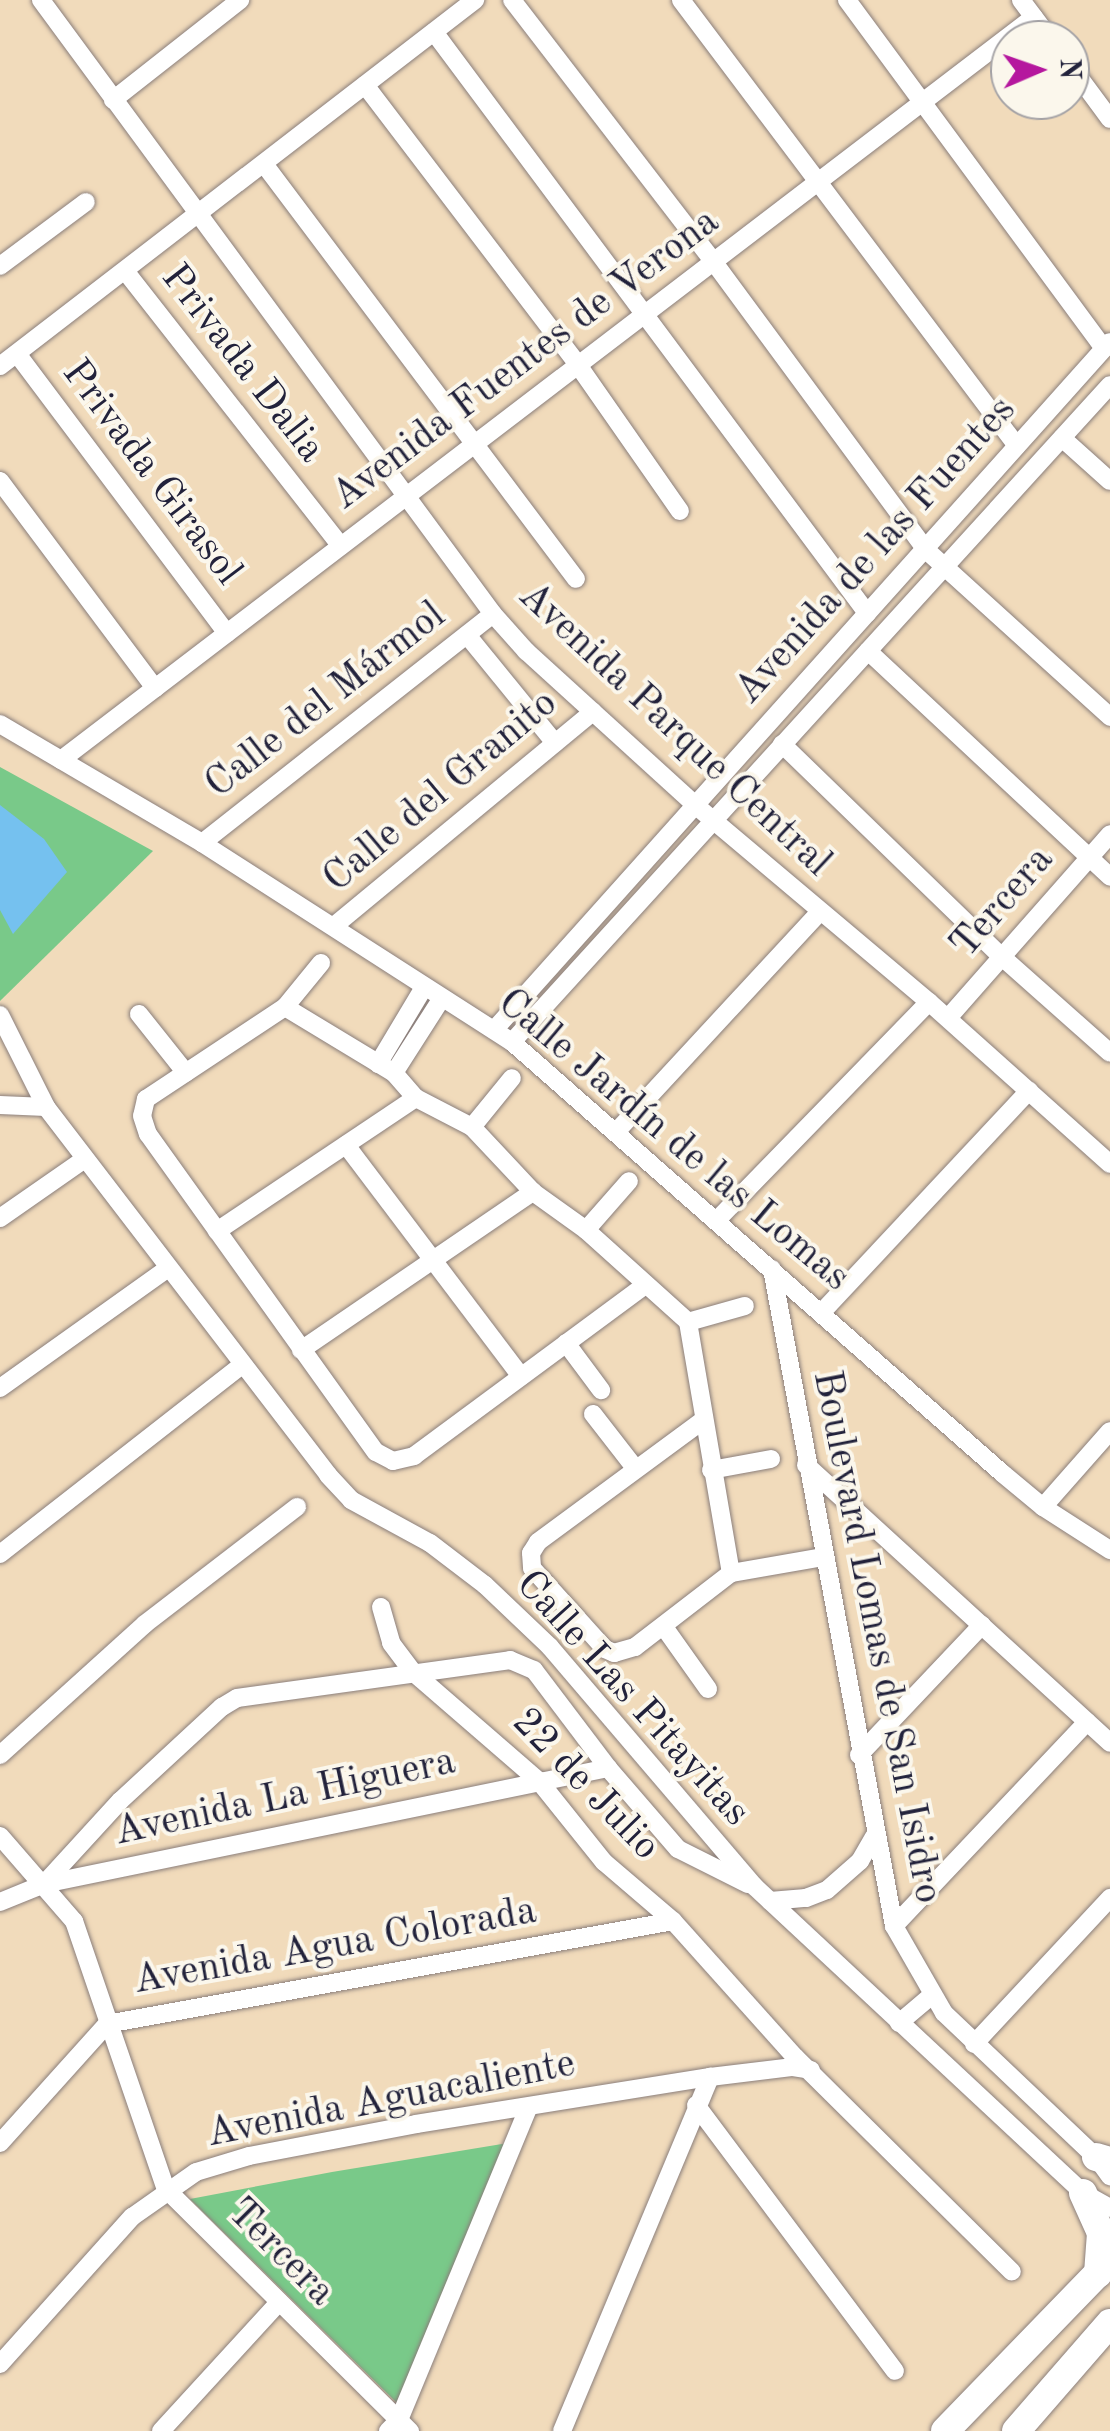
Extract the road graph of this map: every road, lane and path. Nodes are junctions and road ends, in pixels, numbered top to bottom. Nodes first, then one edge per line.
1 (240, 0) edge
2 (475, 0) edge
3 (512, 0) edge
4 (680, 0) edge
5 (847, 0) edge
6 (1022, 0) edge
7 (43, 1) edge
8 (1034, 17) junction
9 (1036, 20) edge
10 (434, 32) junction
11 (365, 85) junction
12 (1090, 93) edge
13 (114, 100) junction
14 (923, 101) junction
15 (1110, 120) edge
16 (264, 164) junction
17 (816, 182) junction
18 (86, 202) dead end
19 (198, 216) junction
20 (713, 261) junction
21 (0, 266) edge
22 (126, 272) junction
23 (644, 314) junction
24 (1107, 345) edge
25 (18, 356) junction
26 (578, 365) junction
27 (0, 366) edge
28 (1110, 385) edge
29 (1062, 438) junction
30 (473, 444) junction
31 (1016, 446) junction
32 (1110, 480) edge
33 (0, 482) edge
34 (406, 496) junction
35 (680, 511) dead end
36 (341, 546) junction
37 (925, 548) junction
38 (944, 568) junction
39 (576, 579) dead end
40 (867, 612) junction
41 (493, 614) junction
42 (227, 633) junction
43 (467, 635) junction
44 (868, 651) junction
45 (155, 688) junction
46 (593, 712) junction
47 (1110, 717) edge
48 (0, 724) edge
49 (555, 744) junction
50 (782, 744) junction
51 (61, 760) junction
52 (696, 804) junction
53 (714, 820) junction
54 (1110, 834) edge
55 (202, 844) junction
56 (1089, 858) junction
57 (1110, 877) edge
58 (820, 912) junction
59 (334, 926) junction
60 (1002, 957) junction
61 (321, 963) dead end
62 (424, 987) junction
63 (442, 998) junction
64 (930, 1002) junction
65 (285, 1006) junction
66 (139, 1014) dead end
67 (0, 1015) edge
68 (948, 1018) junction
69 (494, 1030) junction
70 (512, 1042) junction
71 (1110, 1053) edge
72 (386, 1068) junction
73 (186, 1072) junction
74 (512, 1078) dead end
75 (1029, 1090) junction
76 (416, 1098) junction
77 (0, 1105) edge
78 (46, 1107) junction
79 (472, 1127) junction
80 (616, 1132) junction
81 (346, 1145) junction
82 (85, 1159) junction
83 (1110, 1164) edge
84 (630, 1182) dead end
85 (533, 1192) junction
86 (0, 1218) edge
87 (717, 1220) junction
88 (586, 1230) junction
89 (217, 1231) junction
90 (435, 1258) junction
91 (167, 1269) junction
92 (772, 1269) junction
93 (645, 1285) junction
94 (745, 1306) dead end
95 (822, 1312) junction
96 (688, 1322) junction
97 (566, 1343) junction
98 (301, 1350) junction
99 (242, 1365) junction
100 (520, 1376) junction
101 (0, 1388) edge
102 (601, 1390) dead end
103 (593, 1414) dead end
104 (702, 1421) junction
105 (1110, 1430) edge
106 (771, 1459) dead end
107 (806, 1465) junction
108 (635, 1468) junction
109 (712, 1470) junction
110 (297, 1507) dead end
111 (1043, 1507) junction
112 (1110, 1550) edge
113 (0, 1554) edge
114 (824, 1557) junction
115 (731, 1573) junction
116 (381, 1607) dead end
117 (982, 1626) junction
118 (664, 1627) junction
119 (413, 1672) junction
120 (708, 1689) dead end
121 (1087, 1722) junction
122 (1110, 1743) edge
123 (0, 1755) edge
124 (859, 1755) junction
125 (608, 1768) junction
126 (539, 1780) junction
127 (0, 1836) edge
128 (874, 1837) junction
129 (44, 1884) junction
130 (754, 1886) junction
131 (1110, 1898) edge
132 (0, 1901) edge
133 (770, 1901) junction
134 (673, 1920) junction
135 (894, 1926) junction
136 (930, 1996) junction
137 (899, 2023) junction
138 (106, 2024) junction
139 (974, 2044) junction
140 (812, 2070) junction
141 (710, 2077) junction
142 (696, 2105) junction
143 (528, 2108) junction
144 (0, 2142) edge
145 (1105, 2165) edge
146 (166, 2189) junction
147 (1084, 2193) junction
148 (1110, 2208) edge
149 (1104, 2268) edge
150 (1012, 2272) dead end
151 (280, 2302) junction
152 (1110, 2323) edge
153 (0, 2364) edge
154 (895, 2371) dead end
155 (399, 2427) edge
156 (161, 2431) edge
157 (562, 2431) edge
158 (945, 2431) edge
159 (1016, 2431) edge

1 - 13 street
2 - 10 street
3 - 20 street
4 - 17 street
5 - 14 street
6 - 8 street
7 - 13 street, Avenida Parque Central
8 - 9 street
8 - 14 street, Avenida Fuentes de Verona
10 - 11 street
10 - 23 street
11 - 16 street
11 - 26 street
12 - 15 street
13 - 19 street, Avenida Parque Central
14 - 17 street, Avenida Fuentes de Verona
14 - 24 street
16 - 19 street
16 - 30 street
17 - 20 street, Avenida Fuentes de Verona
17 - 31 street
18 - 21 street
19 - 22 street
19 - 34 street, Avenida Parque Central
20 - 23 street, Avenida Fuentes de Verona
20 - 37 street
22 - 25 street
22 - 36 street, Privada Dalia
23 - 26 street, Avenida Fuentes de Verona
23 - 40 street
24 - 31 street, Avenida de las Fuentes
25 - 27 street
25 - 42 street, Privada Girasol
26 - 30 street, Avenida Fuentes de Verona
26 - 35 street
28 - 29 street, Avenida de las Fuentes
29 - 32 street
29 - 38 street, Avenida de las Fuentes
30 - 34 street, Avenida Fuentes de Verona
30 - 39 street
31 - 37 street, Avenida de las Fuentes
33 - 45 street
34 - 36 street, Avenida Fuentes de Verona
34 - 41 street, Avenida Parque Central
36 - 42 street, Avenida Fuentes de Verona
37 - 38 street
37 - 40 street, Avenida de las Fuentes
38 - 44 street, Avenida de las Fuentes
38 - 47 street
40 - 52 street, Avenida de las Fuentes
41 - 43 street, Calle del Mármol
41 - 46 street, Avenida Parque Central
42 - 45 street, Avenida Fuentes de Verona
43 - 49 street
43 - 55 street, Calle del Mármol
44 - 50 street, Avenida de las Fuentes
44 - 56 street
45 - 51 street, Avenida Fuentes de Verona
46 - 49 street, Calle del Granito
46 - 52 street, Avenida Parque Central
48 - 51 street
49 - 59 street, Calle del Granito
50 - 53 street, Avenida de las Fuentes
50 - 60 street
51 - 55 street, Calle Jardín de las Lomas
52 - 53 street, Avenida Parque Central
52 - 69 street, Avenida de las Fuentes
53 - 58 street, Avenida Parque Central
53 - 70 street, Avenida de las Fuentes
54 - 56 street, Tercera
55 - 59 street, Calle Jardín de las Lomas
56 - 57 street
56 - 60 street, Tercera
58 - 64 street, Avenida Parque Central
58 - 80 street
59 - 62 street, Calle Jardín de las Lomas
60 - 68 street, Tercera
60 - 71 street
61 - 65 street
62 - 63 street, Calle Jardín de las Lomas
62 - 72 street
63 - 69 street, Calle Jardín de las Lomas
63 - 72 street
64 - 68 street, Avenida Parque Central
64 - 87 street
65 - 72 street
65 - 73 street
66 - 73 street
67 - 78 street, Calle Las Pitayitas
68 - 75 street, Avenida Parque Central
69 - 70 street, Calle Jardín de las Lomas
70 - 80 street, Calle Jardín de las Lomas
72 - 76 street
73 - 89 street
74 - 79 street
75 - 83 street, Avenida Parque Central
75 - 95 street
76 - 79 street
76 - 81 street
77 - 78 street
78 - 82 street, Calle Las Pitayitas
79 - 85 street
80 - 87 street, Calle Jardín de las Lomas
81 - 89 street
81 - 90 street
82 - 86 street
82 - 91 street, Calle Las Pitayitas
84 - 88 street
85 - 88 street
85 - 90 street
87 - 92 street, Calle Jardín de las Lomas
88 - 93 street
89 - 98 street
90 - 98 street
90 - 100 street
91 - 99 street, Calle Las Pitayitas
91 - 101 street
92 - 95 street, Calle Jardín de las Lomas
92 - 107 street, Boulevard Lomas de San Isidro
93 - 96 street
93 - 97 street
94 - 96 street
95 - 111 street, Calle Jardín de las Lomas
96 - 104 street
97 - 100 street
97 - 102 street
98 - 100 street
99 - 113 street
99 - 130 street, Calle Las Pitayitas
103 - 108 street
104 - 108 street
104 - 109 street
105 - 111 street
106 - 109 street
107 - 114 street, Boulevard Lomas de San Isidro
107 - 117 street
108 - 118 street
109 - 115 street
110 - 123 street
111 - 112 street, Calle Jardín de las Lomas
114 - 115 street
114 - 124 street, Boulevard Lomas de San Isidro
115 - 118 street
116 - 119 street, 22 de Julio
117 - 121 street
117 - 124 street
118 - 120 street
119 - 125 street
119 - 126 street, 22 de Julio
119 - 129 street
121 - 122 street
121 - 135 street
124 - 128 street, Boulevard Lomas de San Isidro
125 - 126 street, Avenida La Higuera
125 - 130 street
126 - 129 street, Avenida La Higuera
126 - 134 street, 22 de Julio
127 - 129 street, Tercera
128 - 133 street
128 - 135 street, Boulevard Lomas de San Isidro
129 - 132 street, Avenida La Higuera
129 - 138 street, Tercera
130 - 133 street, Calle Las Pitayitas
131 - 139 street
133 - 137 street, Calle Las Pitayitas
134 - 138 street, Avenida Agua Colorada
134 - 140 street, 22 de Julio
135 - 136 street, Boulevard Lomas de San Isidro
136 - 137 street
136 - 139 street, Boulevard Lomas de San Isidro
137 - 147 street, Calle Las Pitayitas
138 - 144 street, Avenida Agua Colorada
138 - 146 street, Tercera
139 - 145 street, Boulevard Lomas de San Isidro
140 - 141 street, Avenida Aguacaliente
140 - 150 street, 22 de Julio
141 - 142 street
141 - 143 street, Avenida Aguacaliente
142 - 154 street
142 - 157 street
143 - 146 street, Avenida Aguacaliente
143 - 155 street
146 - 151 street, Tercera
146 - 153 street, Avenida Aguacaliente
147 - 148 street, Calle Las Pitayitas
147 - 149 main road
149 - 158 main road
151 - 155 street, Tercera
151 - 156 street
152 - 159 main road

